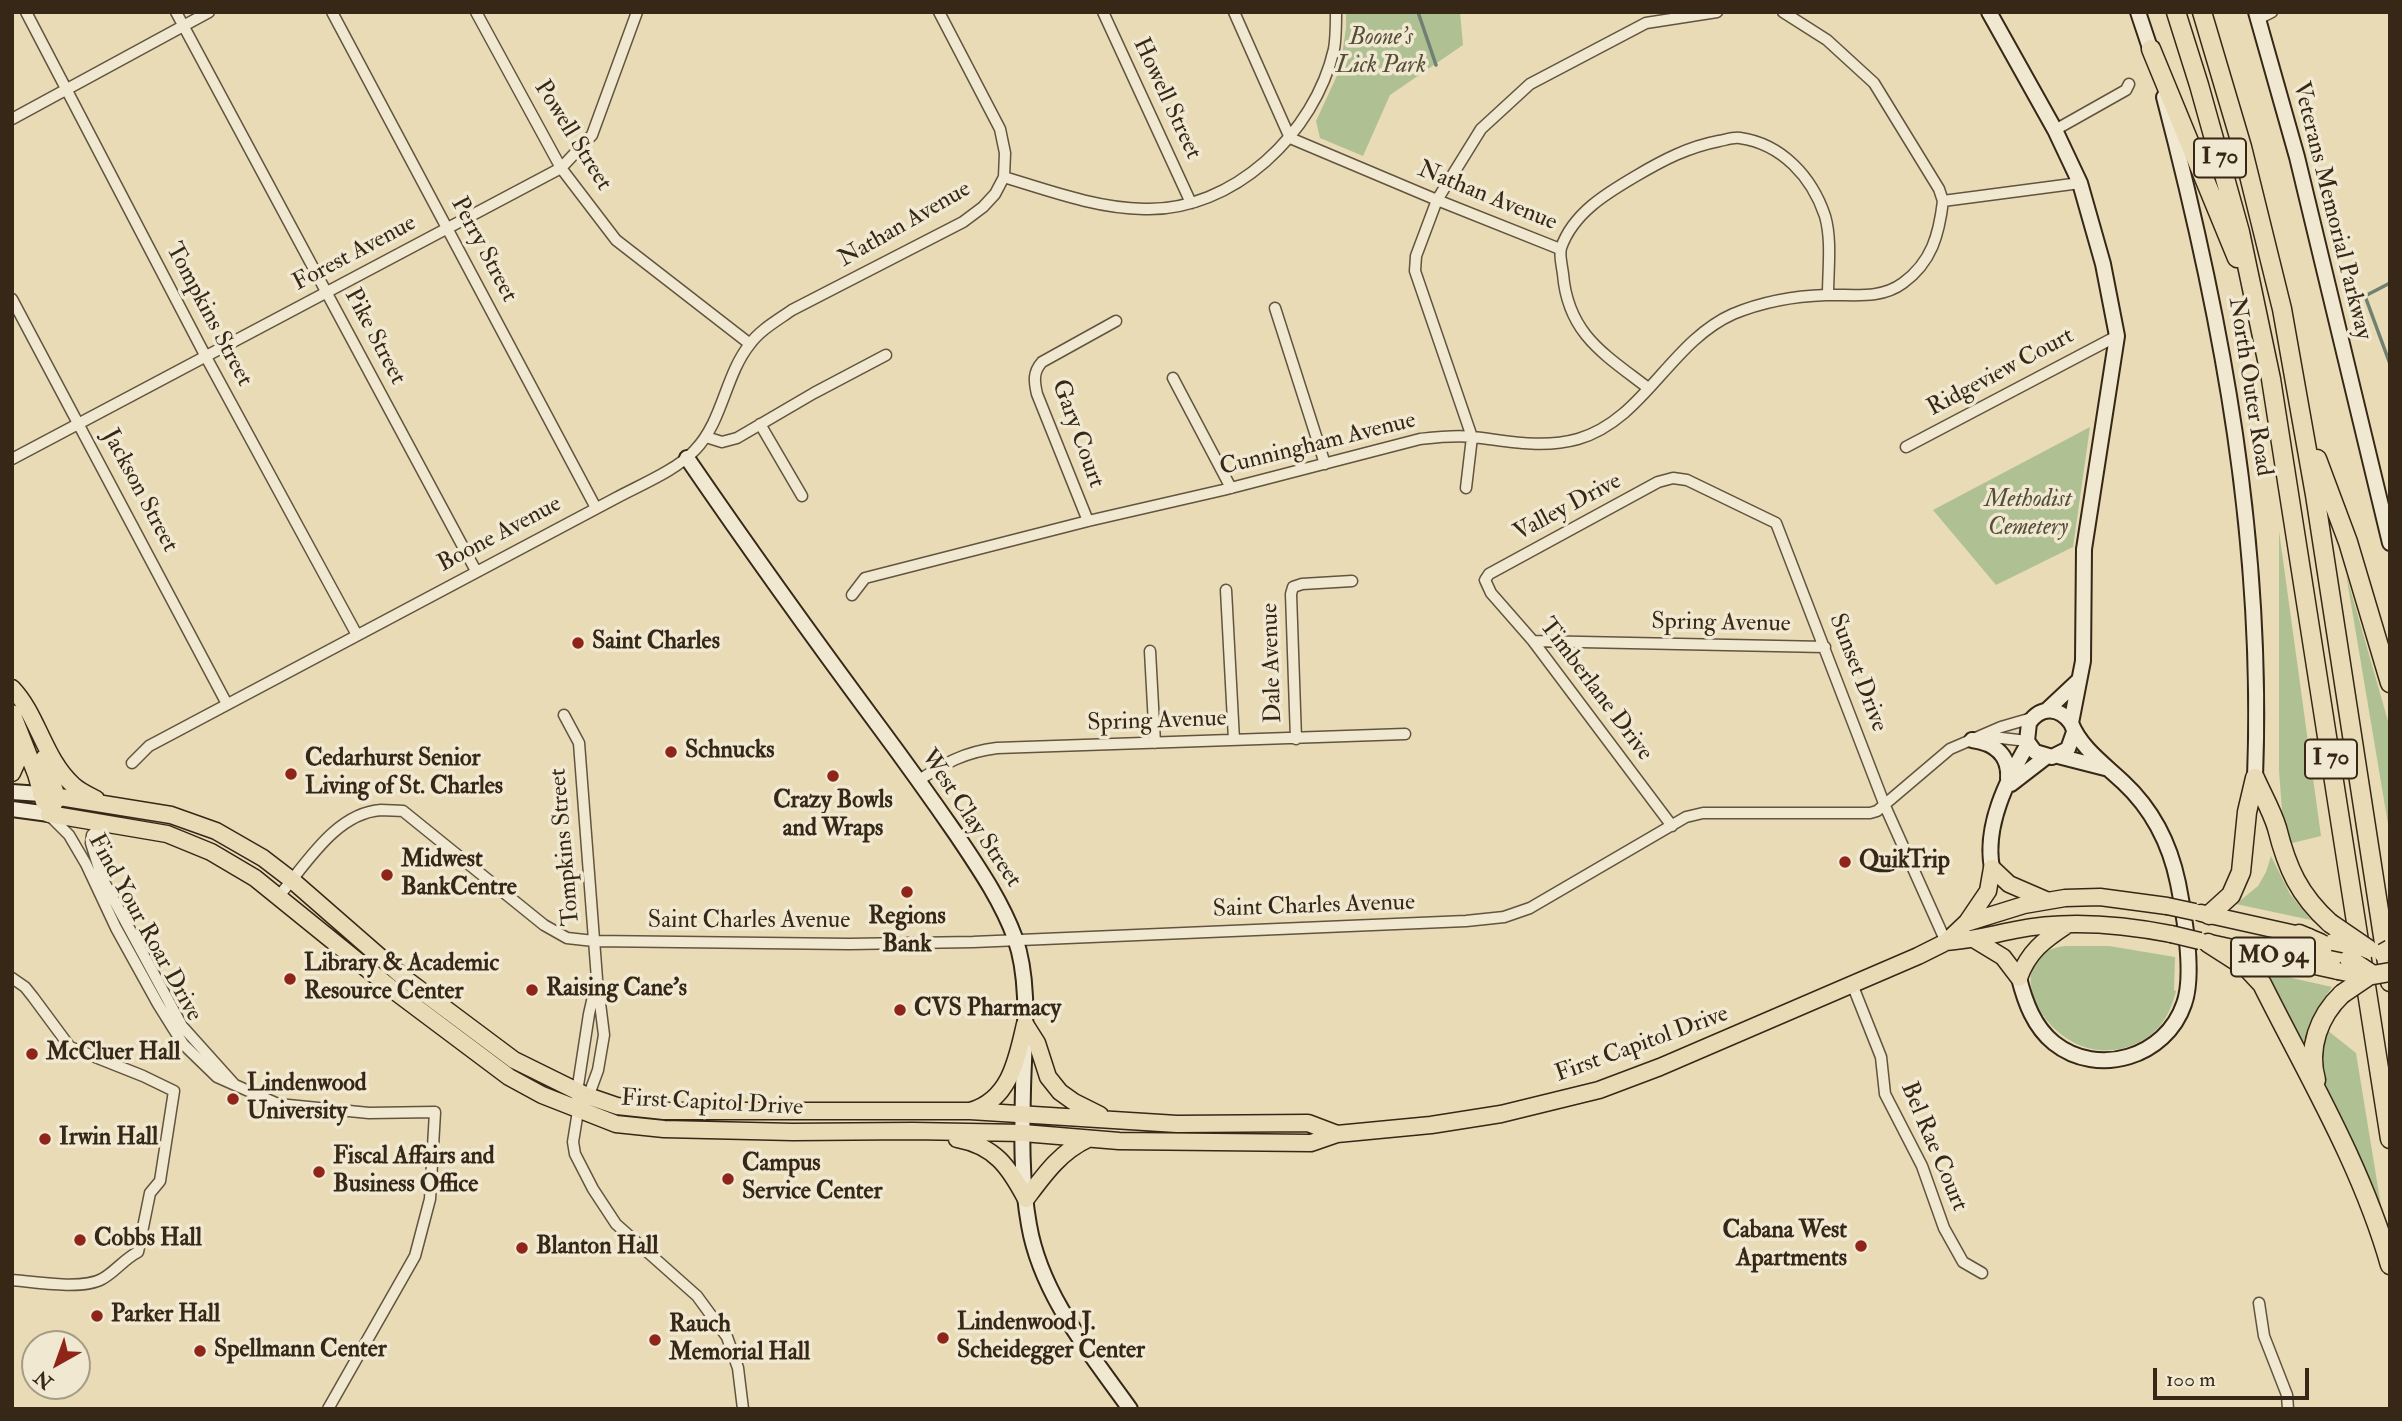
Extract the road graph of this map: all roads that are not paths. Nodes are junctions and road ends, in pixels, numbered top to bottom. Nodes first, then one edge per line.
1 (26, 12) edge
2 (176, 12) edge
3 (209, 12) edge
4 (332, 12) edge
5 (476, 12) edge
6 (637, 12) edge
7 (939, 12) edge
8 (1103, 12) edge
9 (1234, 12) edge
10 (1336, 12) edge
11 (1717, 12) edge
12 (1783, 12) edge
13 (1989, 12) edge
14 (2138, 12) edge
15 (2176, 12) edge
16 (2202, 12) edge
17 (2272, 12) edge
18 (2257, 16) edge
19 (183, 26) junction
20 (2151, 49) junction
21 (2129, 84) dead end
22 (65, 90) junction
23 (12, 119) edge
24 (2055, 130) junction
25 (1290, 138) junction
26 (562, 168) junction
27 (1004, 177) junction
28 (2080, 183) junction
29 (1437, 200) junction
30 (1943, 201) junction
31 (1191, 203) junction
32 (447, 228) junction
33 (1560, 249) junction
34 (326, 292) junction
35 (1828, 295) junction
36 (12, 299) edge
37 (2257, 306) junction
38 (1275, 309) dead end
39 (1116, 321) dead end
40 (2117, 336) junction
41 (750, 344) junction
42 (886, 355) dead end
43 (206, 357) junction
44 (1173, 379) dead end
45 (1648, 388) junction
46 (2303, 419) junction
47 (80, 424) junction
48 (761, 424) junction
49 (706, 437) junction
50 (1472, 437) junction
51 (1906, 447) dead end
52 (687, 458) junction
53 (12, 459) edge
54 (1325, 464) junction
55 (1673, 478) joint
56 (1231, 488) junction
57 (1466, 488) dead end
58 (802, 496) dead end
59 (596, 508) junction
60 (1088, 522) junction
61 (2390, 543) edge
62 (476, 571) junction
63 (1485, 580) joint
64 (1352, 581) dead end
65 (1226, 590) dead end
66 (852, 595) dead end
67 (357, 635) junction
68 (1533, 641) junction
69 (1825, 647) junction
70 (1150, 651) dead end
71 (2079, 680) junction
72 (2390, 683) edge
73 (12, 689) edge
74 (227, 704) junction
75 (2047, 710) junction
76 (564, 715) dead end
77 (12, 716) edge
78 (2032, 718) junction
79 (2072, 727) junction
80 (1405, 734) dead end
81 (1296, 738) junction
82 (1978, 738) junction
83 (1234, 740) junction
84 (1155, 743) junction
85 (2027, 743) junction
86 (2052, 757) junction
87 (132, 763) dead end
88 (2106, 768) junction
89 (12, 774) edge
90 (2255, 778) junction
91 (919, 780) junction
92 (2007, 788) junction
93 (12, 792) edge
94 (49, 796) junction
95 (103, 805) junction
96 (1885, 806) junction
97 (12, 809) edge
98 (48, 814) junction
99 (105, 823) junction
100 (1672, 826) junction
101 (1992, 868) junction
102 (293, 881) junction
103 (278, 897) junction
104 (2046, 900) junction
105 (2202, 913) junction
106 (1966, 923) junction
107 (2068, 924) junction
108 (2300, 934) joint
109 (1016, 940) junction
110 (1975, 940) junction
111 (594, 941) junction
112 (1946, 942) junction
113 (2204, 942) junction
114 (2383, 954) edge
115 (2338, 956) junction
116 (2284, 959) joint
117 (12, 978) edge
118 (2019, 978) junction
119 (597, 979) junction
120 (2383, 979) edge
121 (1852, 984) junction
122 (1024, 1024) junction
123 (236, 1085) junction
124 (584, 1094) junction
125 (2321, 1098) junction
126 (578, 1111) junction
127 (970, 1111) junction
128 (1023, 1114) junction
129 (1114, 1120) junction
130 (914, 1131) junction
131 (1023, 1133) junction
132 (1337, 1134) junction
133 (1089, 1138) junction
134 (2390, 1139) edge
135 (1026, 1199) junction
136 (2390, 1265) edge
137 (1982, 1273) dead end
138 (12, 1280) edge
139 (2259, 1303) dead end
140 (328, 1409) edge
141 (743, 1409) edge
142 (1130, 1409) edge
143 (2288, 1409) edge

1 - 22 street, Tompkins Street
2 - 19 street, Pike Street
3 - 19 street
4 - 32 street, Perry Street
5 - 26 street, Powell Street
6 - 26 street, Forest Avenue
7 - 27 street
8 - 31 street, Howell Street
9 - 25 street
10 - 25 street
11 - 29 street
12 - 30 street
13 - 24 street
14 - 20 street, North Outer Road
15 - 37 highway, I 70
16 - 46 highway, I 70
17 - 18 street
18 - 61 street, Veterans Memorial Parkway
19 - 22 street
19 - 34 street, Pike Street
20 - 37 highway
20 - 90 street, North Outer Road
21 - 24 street
22 - 23 street
22 - 43 street, Tompkins Street
24 - 28 street
25 - 29 street, Nathan Avenue
25 - 31 street, Nathan Avenue
26 - 32 street, Forest Avenue
26 - 41 street, Powell Street
27 - 31 street, Nathan Avenue
27 - 41 street, Nathan Avenue
28 - 30 street
28 - 40 street
29 - 33 street, Nathan Avenue
29 - 50 street
30 - 35 street, Cunningham Avenue
32 - 34 street, Forest Avenue
32 - 59 street, Perry Street
33 - 35 street
33 - 45 street
34 - 43 street, Forest Avenue
34 - 62 street, Pike Street
35 - 45 street, Cunningham Avenue
36 - 47 street, Jackson Street
37 - 134 highway, I 70
38 - 54 street
39 - 60 street, Gary Court
40 - 51 street, Ridgeview Court
40 - 71 street
41 - 49 street, Nathan Avenue
42 - 48 street
43 - 47 street, Forest Avenue
43 - 67 street, Tompkins Street
44 - 56 street
45 - 50 street, Cunningham Avenue
46 - 72 highway
46 - 120 highway, I 70
47 - 53 street, Forest Avenue
47 - 74 street, Jackson Street
48 - 49 street
48 - 58 street
49 - 52 street, Boone Avenue
50 - 54 street, Cunningham Avenue
50 - 57 street
52 - 59 street, Boone Avenue
52 - 91 street, West Clay Street
54 - 56 street, Cunningham Avenue
55 - 63 street, Valley Drive
55 - 69 street, Sunset Drive
56 - 60 street, Cunningham Avenue
59 - 62 street, Boone Avenue
60 - 66 street, Cunningham Avenue
62 - 67 street, Boone Avenue
63 - 68 street, Timberlane Drive
64 - 81 street, Dale Avenue
65 - 83 street
67 - 74 street, Boone Avenue
68 - 69 street, Spring Avenue
68 - 100 street, Timberlane Drive
69 - 96 street, Sunset Drive
70 - 84 street
71 - 75 street
71 - 79 street
73 - 94 main road
73 - 95 main road
74 - 87 street, Boone Avenue
75 - 78 street
75 - 79 street
76 - 111 street, Tompkins Street
77 - 89 main road
77 - 94 main road
78 - 82 street, Saint Charles Avenue
78 - 85 street
79 - 86 street
79 - 88 street
80 - 81 street, Spring Avenue
81 - 83 street, Spring Avenue
82 - 85 street
82 - 92 street
82 - 96 street, Saint Charles Avenue
83 - 84 street, Spring Avenue
84 - 91 street, Spring Avenue
85 - 86 street
85 - 92 street
86 - 88 street
86 - 92 street
88 - 118 street
90 - 105 highway
90 - 114 highway, bridge
91 - 109 street, West Clay Street
92 - 101 street
93 - 94 street
94 - 95 main road, First Capitol Drive
94 - 98 main road
95 - 102 main road, First Capitol Drive
96 - 100 street, Saint Charles Avenue
96 - 112 street, Sunset Drive
97 - 98 street
98 - 99 main road, First Capitol Drive
98 - 123 street, Find Your Roar Drive
99 - 103 main road, First Capitol Drive
99 - 123 street, Find Your Roar Drive
100 - 109 street, Saint Charles Avenue
101 - 104 main road
101 - 106 main road
102 - 103 street
102 - 111 street
102 - 124 main road, First Capitol Drive
103 - 126 main road, First Capitol Drive
104 - 105 main road, First Capitol Drive, bridge
104 - 106 main road, First Capitol Drive
105 - 108 main road, First Capitol Drive
106 - 112 main road, First Capitol Drive
107 - 110 main road, First Capitol Drive
107 - 113 main road, First Capitol Drive, bridge
107 - 118 main road
108 - 115 highway
109 - 111 street, Saint Charles Avenue
109 - 122 street, West Clay Street
110 - 112 main road, First Capitol Drive
110 - 118 main road
111 - 119 street, Tompkins Street
112 - 121 main road, First Capitol Drive
113 - 116 main road, First Capitol Drive / MO 94
113 - 125 highway
114 - 115 highway
115 - 116 highway
115 - 120 highway, bridge
117 - 138 street
119 - 124 street, Tompkins Street
119 - 124 street, Tompkins Street
120 - 125 highway, bridge
121 - 132 main road, First Capitol Drive
121 - 137 street, Bel Rae Court
122 - 127 main road
122 - 128 street, West Clay Street
122 - 129 main road
123 - 140 street, Find Your Roar Drive
124 - 126 street, Tompkins Street
124 - 127 main road, First Capitol Drive
125 - 136 highway
126 - 130 main road, First Capitol Drive
126 - 141 street
127 - 128 main road, First Capitol Drive
128 - 129 main road, First Capitol Drive
128 - 131 street, West Clay Street
129 - 132 main road, First Capitol Drive
130 - 131 main road, First Capitol Drive
130 - 135 main road
131 - 133 main road, First Capitol Drive
131 - 135 street, West Clay Street
132 - 133 main road, First Capitol Drive
133 - 135 main road
135 - 142 street, West Clay Street
139 - 143 street

